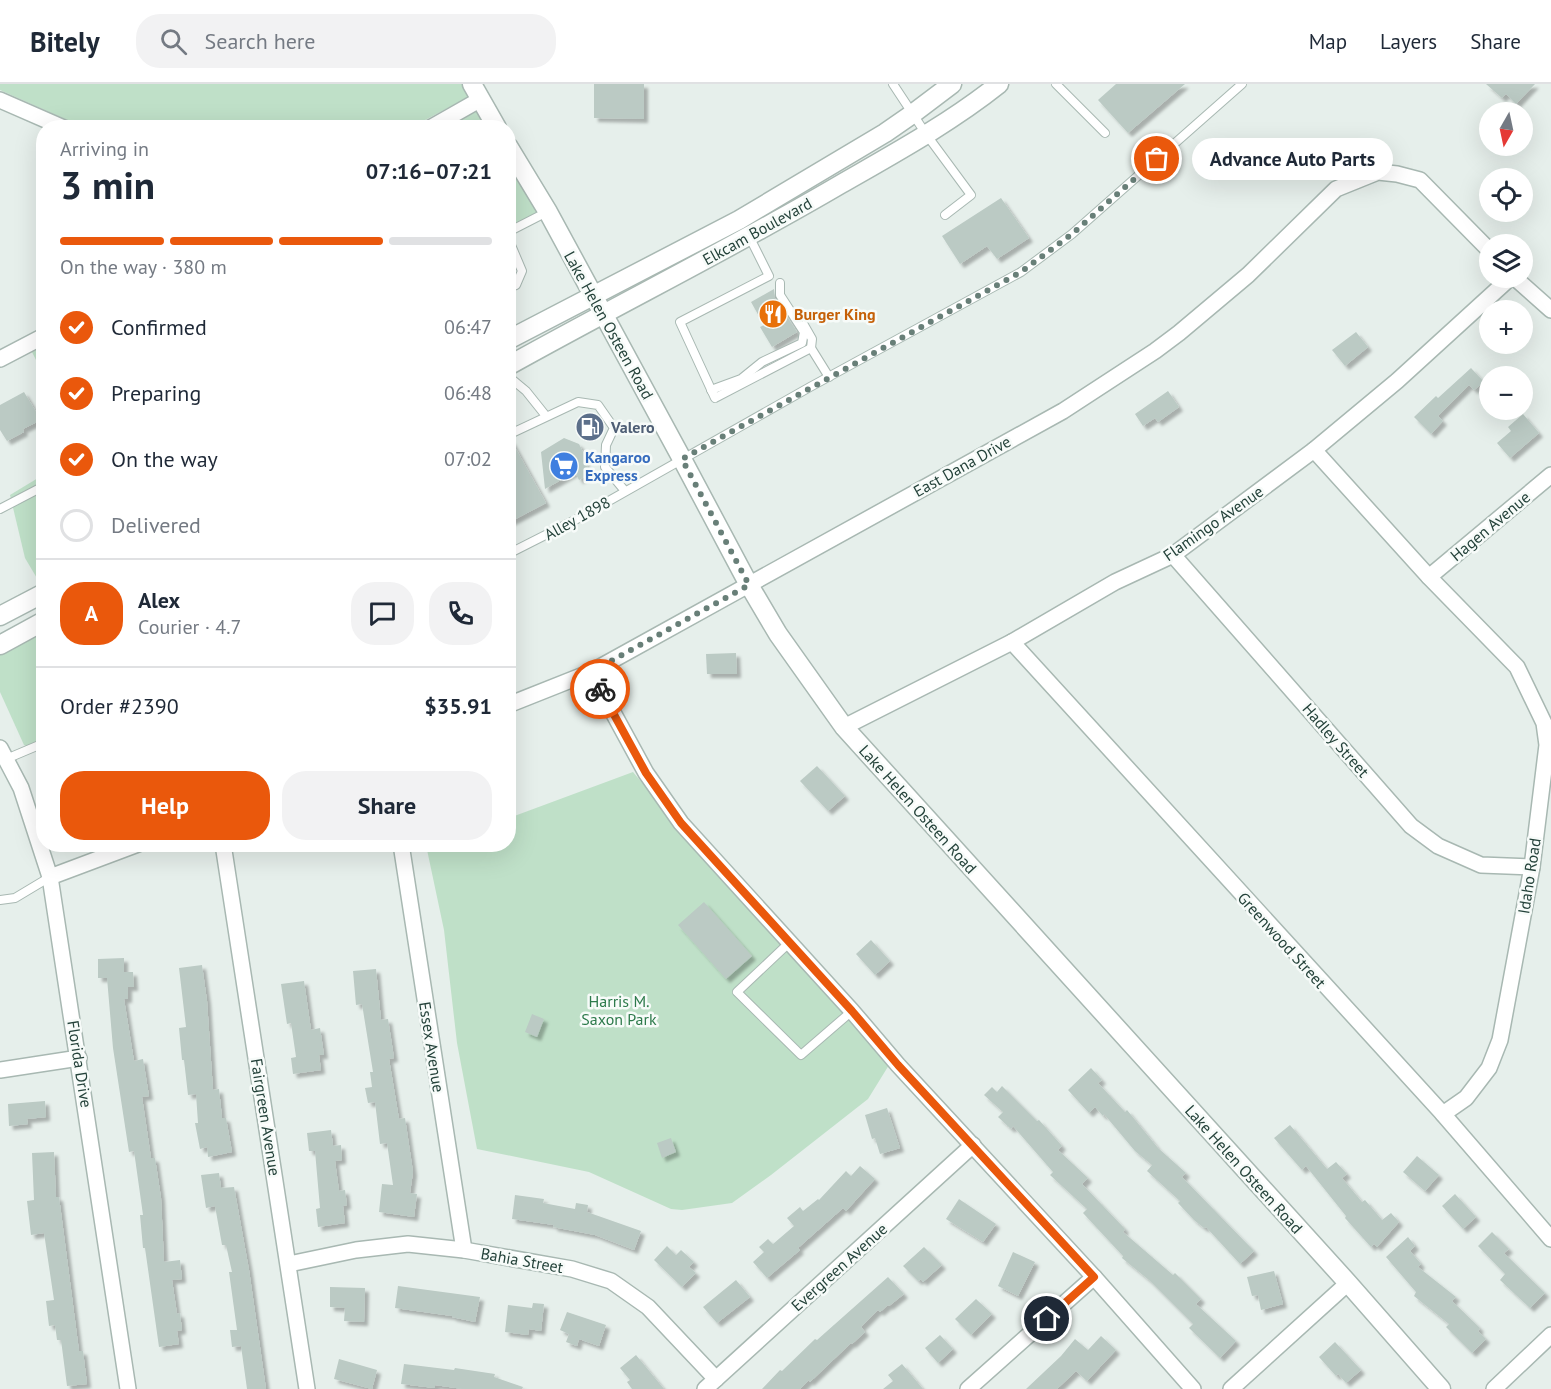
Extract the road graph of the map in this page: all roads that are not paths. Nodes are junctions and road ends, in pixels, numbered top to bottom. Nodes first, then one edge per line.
1 (893, 84) edge
2 (952, 84) edge
3 (999, 84) edge
4 (1056, 84) edge
5 (1242, 84) edge
6 (477, 92) edge
7 (0, 100) edge
8 (912, 114) junction
9 (46, 120) edge
10 (440, 120) edge
11 (493, 120) edge
12 (1106, 133) dead end
13 (926, 134) junction
14 (516, 159) edge
15 (548, 212) junction
16 (945, 215) dead end
17 (739, 220) junction
18 (516, 228) edge
19 (749, 237) junction
20 (1479, 240) edge
21 (516, 257) edge
22 (769, 276) junction
23 (780, 283) junction
24 (516, 285) edge
25 (1499, 288) edge
26 (1526, 288) edge
27 (592, 295) junction
28 (1551, 310) edge
29 (603, 315) junction
30 (516, 336) edge
31 (36, 340) edge
32 (811, 348) junction
33 (0, 359) edge
34 (516, 362) edge
35 (829, 377) junction
36 (516, 383) edge
37 (711, 390) junction
38 (546, 416) junction
39 (516, 431) edge
40 (1314, 450) junction
41 (682, 459) junction
42 (1551, 475) edge
43 (36, 490) edge
44 (626, 491) junction
45 (0, 509) edge
46 (516, 551) edge
47 (1173, 555) junction
48 (1429, 577) junction
49 (749, 585) junction
50 (36, 597) edge
51 (0, 616) edge
52 (36, 625) edge
53 (1012, 642) junction
54 (0, 645) edge
55 (591, 672) junction
56 (516, 702) edge
57 (1548, 722) edge
58 (844, 727) junction
59 (36, 745) edge
60 (3, 754) edge
61 (36, 834) edge
62 (42, 852) edge
63 (117, 852) edge
64 (224, 852) edge
65 (402, 852) edge
66 (1532, 867) junction
67 (50, 877) junction
68 (0, 900) edge
69 (790, 942) junction
70 (852, 1011) junction
71 (79, 1058) junction
72 (0, 1070) edge
73 (1443, 1114) junction
74 (973, 1145) junction
75 (1551, 1239) edge
76 (464, 1250) junction
77 (289, 1264) junction
78 (1094, 1277) junction
79 (1348, 1283) junction
80 (1551, 1335) edge
81 (711, 1384) edge
82 (128, 1389) edge
83 (307, 1389) edge
84 (968, 1389) edge
85 (1193, 1389) edge
86 (1231, 1389) edge
87 (1441, 1389) edge
88 (1494, 1389) edge

1 - 8 lane
2 - 8 street, Elkcam Boulevard
3 - 13 street, Elkcam Boulevard
4 - 12 lane
5 - 35 lane, Alley 1898
6 - 10 street
6 - 11 street
7 - 9 street
8 - 13 lane
8 - 17 street, Elkcam Boulevard
13 - 16 lane
13 - 19 street, Elkcam Boulevard
14 - 15 street, Lake Helen Osteen Road
15 - 18 lane
15 - 27 street, Lake Helen Osteen Road
17 - 19 lane
17 - 27 street, Elkcam Boulevard
19 - 22 lane
19 - 29 street, Elkcam Boulevard
20 - 49 street, East Dana Drive
21 - 24 lane
22 - 23 lane
22 - 37 lane
23 - 32 lane
23 - 37 lane
25 - 40 street, Flamingo Avenue
26 - 28 street
27 - 29 street, Lake Helen Osteen Road
27 - 30 street, Elkcam Boulevard
29 - 34 street, Elkcam Boulevard
29 - 41 street, Lake Helen Osteen Road
31 - 33 street
32 - 35 lane
32 - 37 lane
35 - 41 lane, Alley 1898
36 - 38 lane
38 - 39 lane
38 - 44 lane
40 - 47 street, Flamingo Avenue
40 - 48 street, Idaho Road
41 - 44 lane, Alley 1898
41 - 49 street, Lake Helen Osteen Road
42 - 48 street, Hagen Avenue
43 - 45 lane
44 - 46 lane, Alley 1898
47 - 53 street, Flamingo Avenue
47 - 66 street, Hadley Street
48 - 57 street, Idaho Road
49 - 55 street, East Dana Drive
49 - 58 street, Lake Helen Osteen Road
50 - 51 street
52 - 54 street
53 - 58 street, Flamingo Avenue
53 - 73 street, Greenwood Street
55 - 56 street, East Dana Drive
55 - 69 street
57 - 66 street, Idaho Road
58 - 79 street, Lake Helen Osteen Road
59 - 60 lane
60 - 61 street, Florida Drive
62 - 67 street, Florida Drive
63 - 67 street
64 - 77 street, Fairgreen Avenue
65 - 76 street, Essex Avenue
66 - 73 street, Idaho Road
67 - 68 lane
67 - 71 street, Florida Drive
69 - 70 street
69 - 70 lane
70 - 74 street
71 - 72 street
71 - 82 street, Florida Drive
73 - 75 street, Greenwood Street
74 - 78 street
74 - 81 street, Evergreen Avenue
76 - 77 street, Bahia Street
76 - 81 street, Bahia Street
77 - 83 street, Fairgreen Avenue
78 - 84 street
78 - 85 street
79 - 86 street
79 - 87 street, Lake Helen Osteen Road
80 - 88 street

